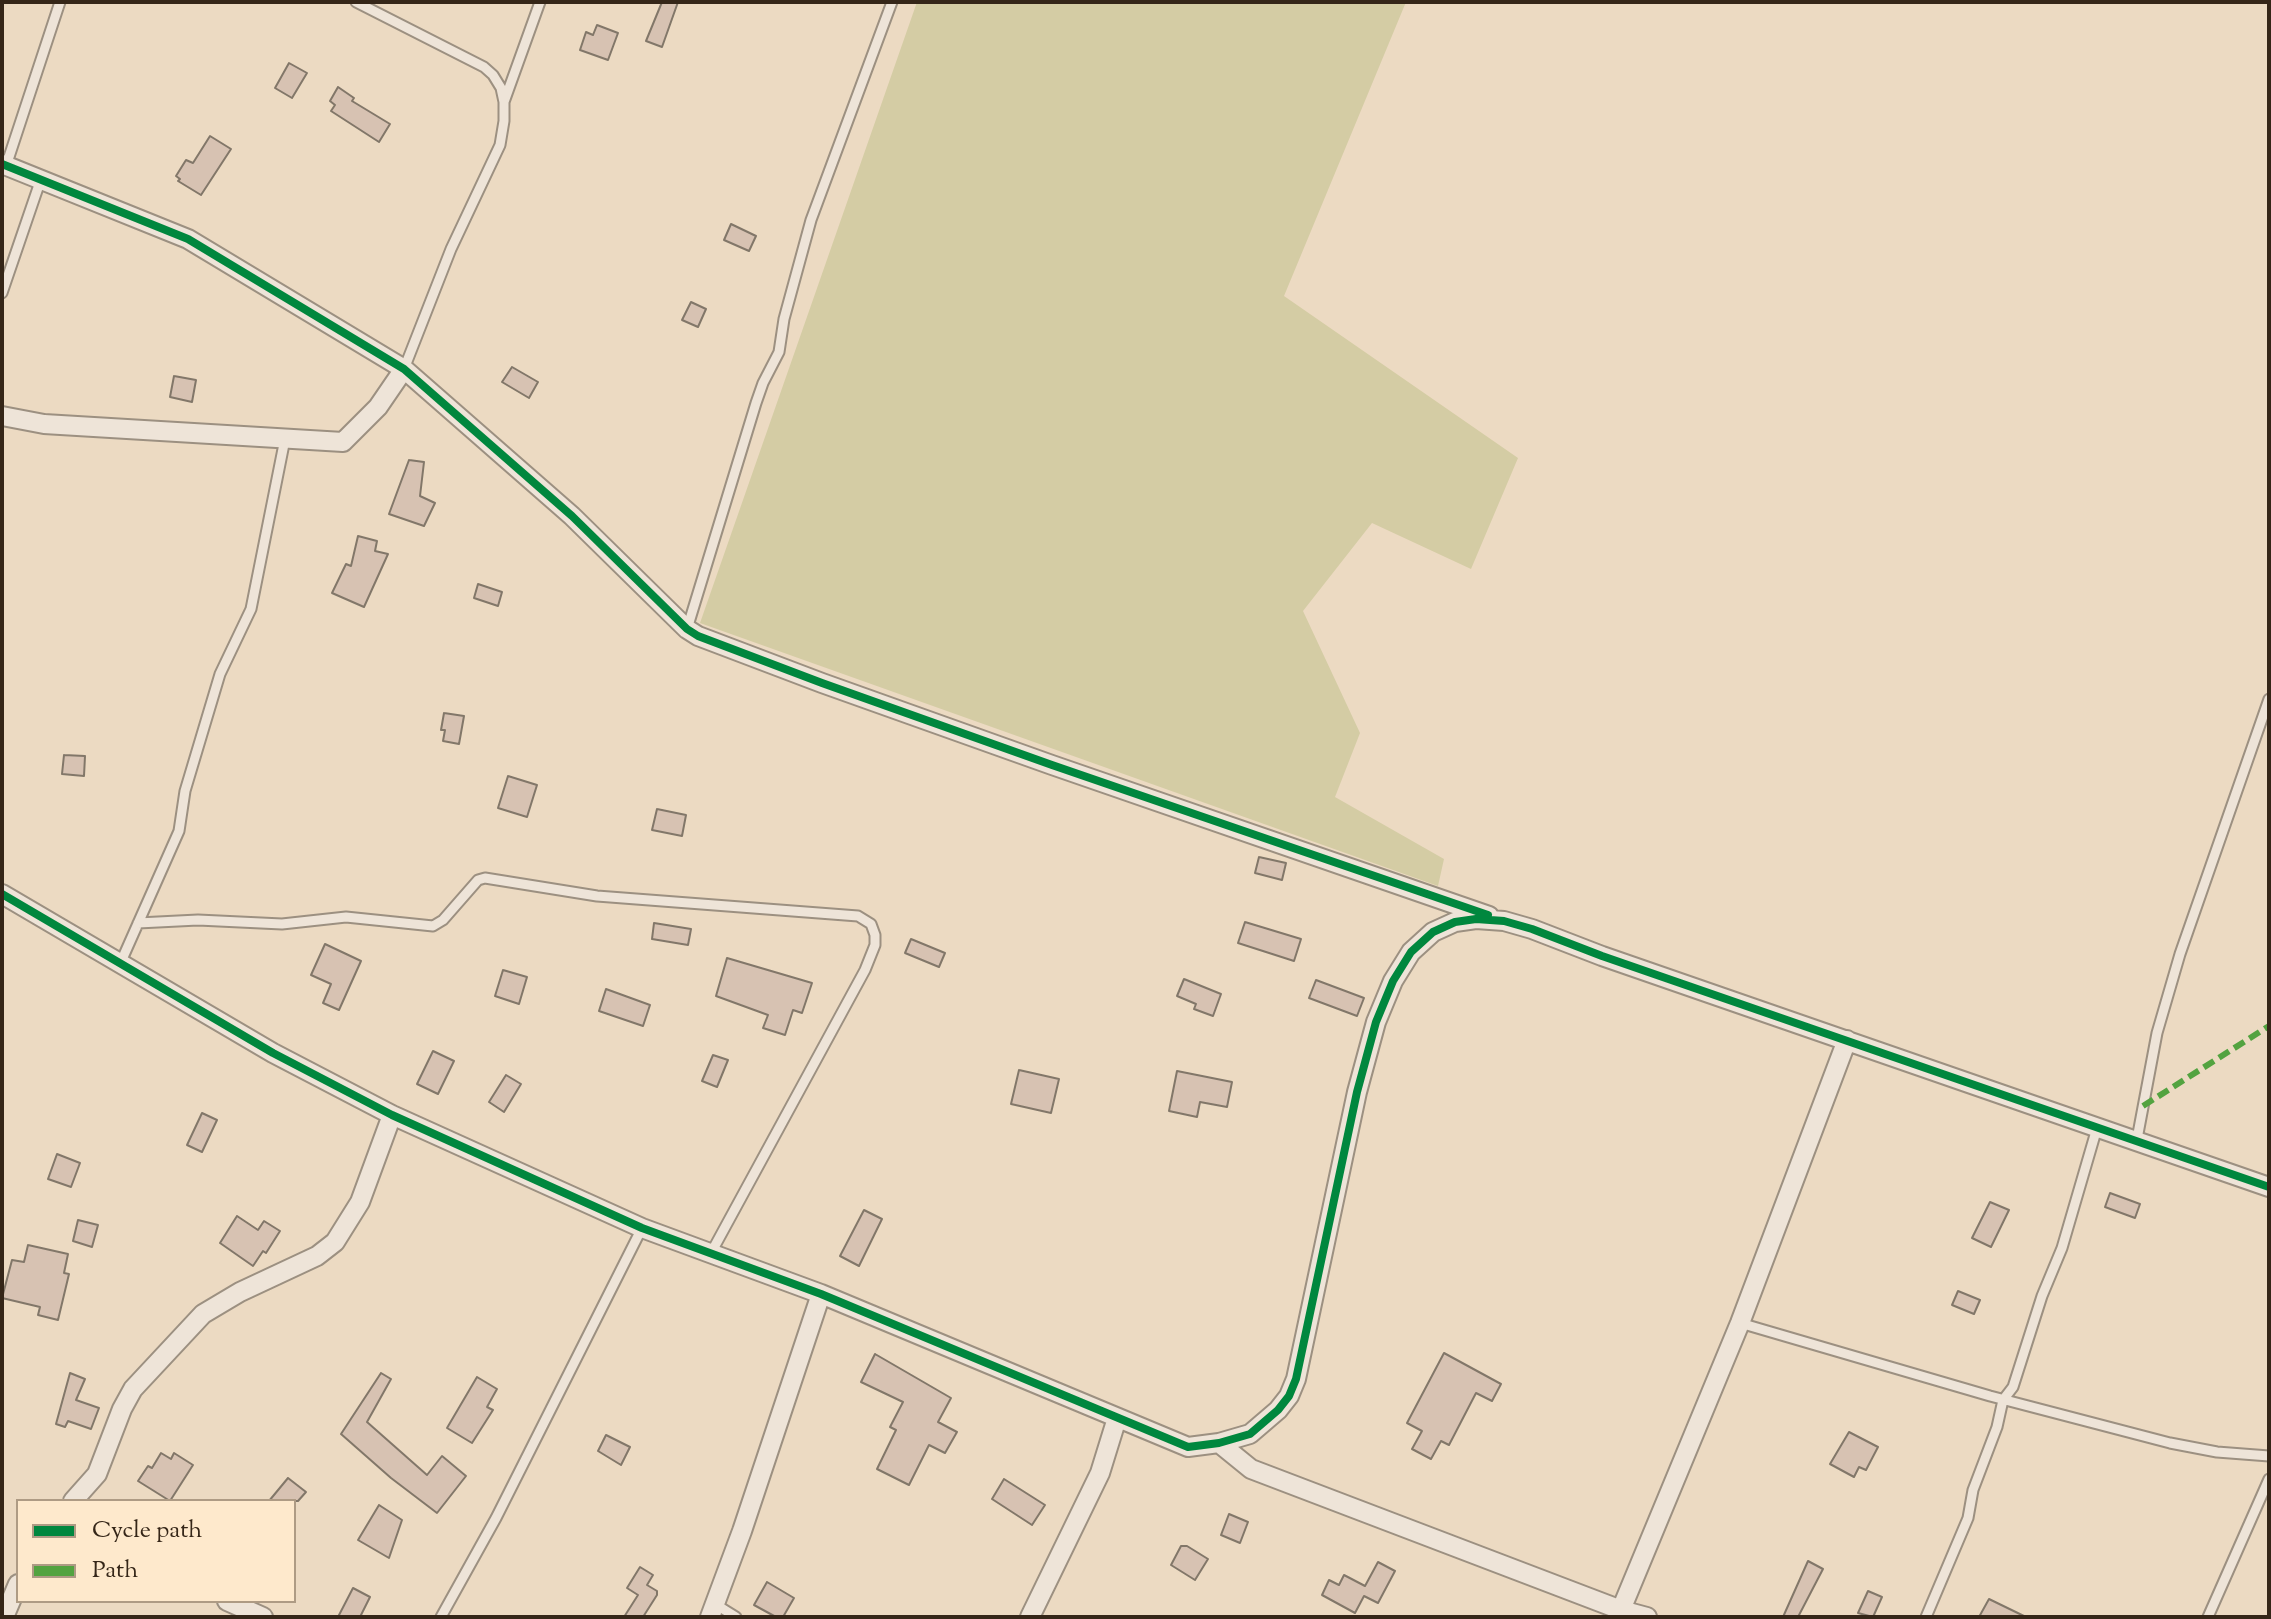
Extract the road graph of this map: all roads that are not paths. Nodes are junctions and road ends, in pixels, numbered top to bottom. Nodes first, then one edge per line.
1 (60, 2) edge
2 (356, 2) edge
3 (540, 2) edge
4 (892, 2) edge
5 (504, 102) junction
6 (4, 165) edge
7 (41, 179) junction
8 (2, 293) edge
9 (404, 369) junction
10 (2, 416) edge
11 (285, 439) junction
12 (687, 629) junction
13 (2269, 699) edge
14 (2, 894) edge
15 (1504, 921) junction
16 (138, 923) junction
17 (120, 964) junction
18 (1847, 1040) junction
19 (392, 1115) junction
20 (2097, 1125) junction
21 (2137, 1139) junction
22 (2269, 1187) edge
23 (642, 1228) junction
24 (711, 1253) junction
25 (821, 1294) junction
26 (1740, 1323) junction
27 (2003, 1400) junction
28 (1117, 1418) junction
29 (1219, 1443) junction
30 (2269, 1456) edge
31 (2269, 1479) edge
32 (75, 1499) edge
33 (16, 1589) edge
34 (232, 1603) edge
35 (712, 1610) edge
36 (1619, 1614) edge
37 (4, 1617) edge
38 (263, 1617) edge
39 (441, 1617) edge
40 (736, 1617) edge
41 (1030, 1617) edge
42 (1647, 1617) edge
43 (1926, 1617) edge
44 (2208, 1617) edge

1 - 6 lane
2 - 5 lane
3 - 5 lane
4 - 12 lane
5 - 9 lane
6 - 7 street
7 - 8 lane
7 - 9 street
9 - 11 street
9 - 12 street
10 - 11 street
11 - 16 lane
12 - 15 street
13 - 21 lane
14 - 17 street
15 - 18 street
15 - 29 street
16 - 17 lane
16 - 24 lane
17 - 19 street
18 - 20 street
18 - 26 street
19 - 23 street
19 - 32 street
20 - 21 street
20 - 27 lane
21 - 22 street
23 - 24 street
23 - 39 lane
24 - 25 street
25 - 28 street
25 - 35 street
26 - 27 lane
26 - 36 street
27 - 30 lane
27 - 43 lane
28 - 29 street
28 - 41 street
29 - 36 street
31 - 44 lane
33 - 37 street
34 - 38 street
35 - 40 lane
36 - 42 street

